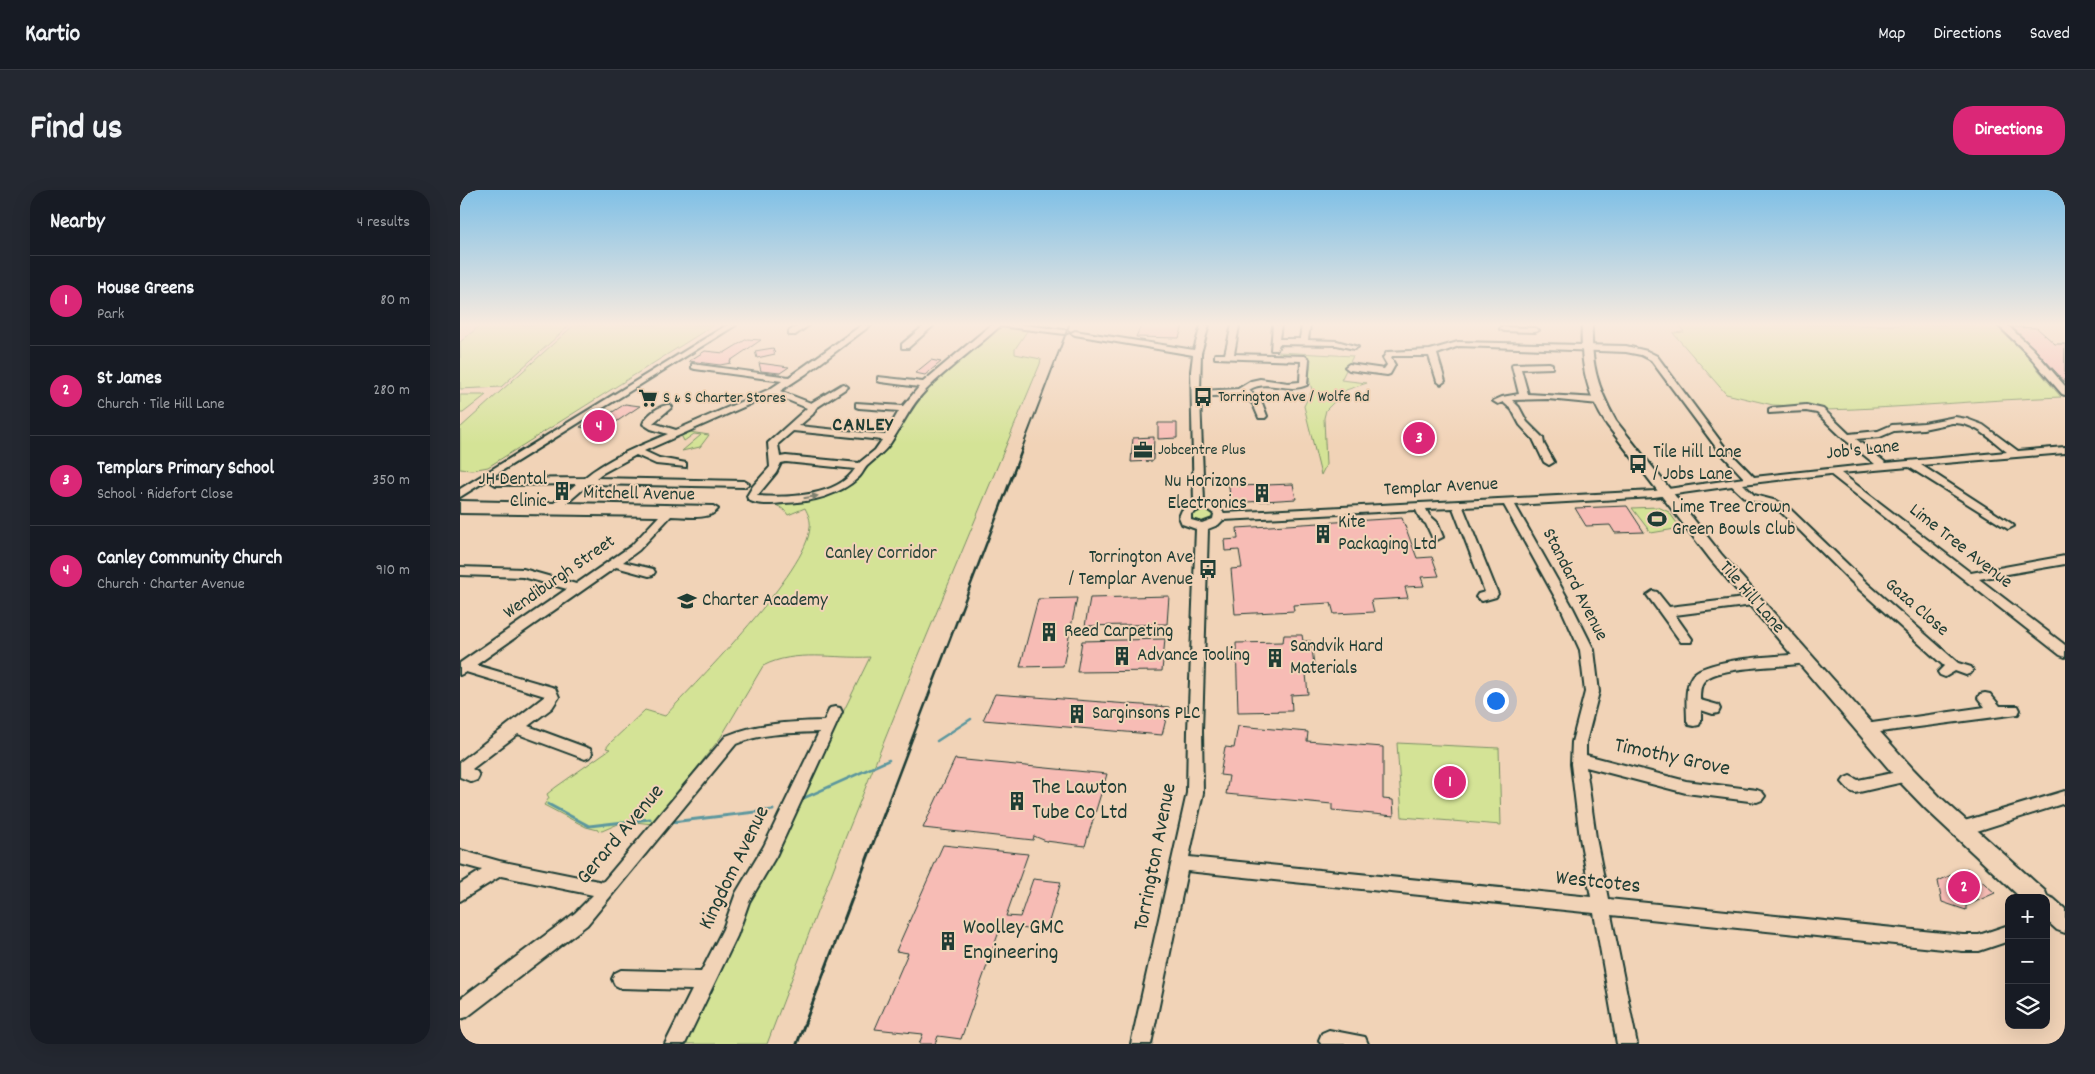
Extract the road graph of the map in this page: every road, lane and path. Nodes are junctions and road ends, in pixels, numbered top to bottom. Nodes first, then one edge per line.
1 (667, 365) edge
2 (812, 365) edge
3 (950, 365) edge
4 (1196, 365) edge
5 (1305, 365) edge
6 (1391, 365) edge
7 (1436, 365) edge
8 (1516, 365) edge
9 (1543, 365) edge
10 (1588, 365) edge
11 (1659, 365) edge
12 (2041, 365) edge
13 (695, 366) dead end
14 (1549, 366) dead end
15 (1349, 368) dead end
16 (881, 379) dead end
17 (791, 380) junction
18 (1441, 381) dead end
19 (927, 385) junction
20 (844, 387) dead end
21 (773, 391) junction
22 (1245, 391) junction
23 (2065, 392) edge
24 (1196, 394) junction
25 (1524, 396) junction
26 (1599, 400) junction
27 (858, 405) dead end
28 (667, 407) dead end
29 (812, 407) junction
30 (907, 409) junction
31 (1772, 411) dead end
32 (1262, 416) dead end
33 (792, 428) junction
34 (676, 434) junction
35 (1847, 437) junction
36 (889, 438) junction
37 (2065, 450) edge
38 (636, 451) junction
39 (2016, 454) junction
40 (776, 461) junction
41 (1548, 462) dead end
42 (1912, 464) junction
43 (682, 465) dead end
44 (861, 466) junction
45 (1884, 466) junction
46 (1833, 472) junction
47 (584, 481) junction
48 (1752, 481) junction
49 (476, 482) junction
50 (496, 482) dead end
51 (1735, 483) junction
52 (744, 484) dead end
53 (460, 489) edge
54 (1666, 492) junction
55 (460, 494) edge
56 (1508, 502) junction
57 (460, 504) edge
58 (1457, 505) junction
59 (1199, 506) junction
60 (1420, 507) junction
61 (554, 508) junction
62 (460, 510) edge
63 (671, 510) joint
64 (1219, 517) junction
65 (1202, 526) junction
66 (2008, 526) dead end
67 (1437, 537) dead end
68 (2065, 560) edge
69 (614, 563) junction
70 (460, 571) edge
71 (649, 572) dead end
72 (1968, 577) junction
73 (1854, 578) junction
74 (1840, 580) dead end
75 (577, 588) junction
76 (1653, 595) dead end
77 (1482, 597) dead end
78 (1753, 601) junction
79 (1666, 612) junction
80 (1686, 639) dead end
81 (2065, 652) edge
82 (1804, 659) junction
83 (462, 669) edge
84 (1966, 670) dead end
85 (1985, 698) dead end
86 (1694, 703) junction
87 (1713, 709) dead end
88 (2013, 710) dead end
89 (1997, 711) junction
90 (832, 719) joint
91 (1694, 721) dead end
92 (517, 728) junction
93 (1865, 729) junction
94 (585, 753) dead end
95 (1578, 759) junction
96 (464, 773) edge
97 (1907, 776) junction
98 (1850, 782) dead end
99 (1757, 796) dead end
100 (2065, 797) edge
101 (1961, 829) junction
102 (460, 857) edge
103 (1181, 863) junction
104 (499, 868) junction
105 (606, 890) junction
106 (460, 894) edge
107 (2032, 894) edge
108 (1602, 906) junction
109 (2005, 934) edge
110 (621, 980) dead end
111 (705, 981) junction
112 (460, 1010) edge
113 (1329, 1040) dead end
114 (675, 1044) edge
115 (1141, 1044) edge
116 (1358, 1044) edge
117 (1627, 1044) edge

1 - 49 street
2 - 17 street
3 - 19 street
4 - 24 street
5 - 22 street
6 - 15 street
7 - 18 street
8 - 25 street
9 - 14 street
10 - 26 main road, Tile Hill Lane
11 - 48 street
12 - 23 street
13 - 17 street
16 - 19 street
17 - 21 street
19 - 30 street
20 - 29 street
21 - 29 street
21 - 34 street
22 - 24 street
22 - 32 street
24 - 59 street
25 - 26 street
25 - 41 street
26 - 54 main road, Tile Hill Lane
27 - 30 street
28 - 34 street
29 - 33 street
30 - 36 street
31 - 35 street
33 - 36 street
33 - 40 street
34 - 38 street
35 - 39 street
35 - 45 street
36 - 44 street
37 - 39 street, Job's Lane
38 - 43 street
38 - 47 street
39 - 42 street, Job's Lane
40 - 44 street
40 -> 44 street
42 - 45 street, Job's Lane
42 - 66 street
45 - 46 street, Job's Lane
46 - 48 street, Job's Lane
46 - 72 street, Lime Tree Avenue
47 - 50 street
47 - 52 street
47 - 61 street
48 - 51 street, Job's Lane
49 - 53 street
49 - 55 street
51 - 54 street, Job's Lane
51 - 73 street, Gaza Close
54 - 56 street, Templar Avenue
54 - 78 main road, Tile Hill Lane
56 - 58 street, Templar Avenue
56 - 95 street, Standard Avenue
57 - 61 street, Mitchell Avenue
58 - 60 street, Templar Avenue
58 - 77 street
59 - 64 street
59 - 65 street
60 - 64 street, Templar Avenue
60 - 67 street
61 - 62 street, Mitchell Avenue
61 - 63 street, Mitchell Avenue
63 - 69 street, Wendiburgh Street
64 - 65 street
65 - 103 street, Torrington Avenue
68 - 72 street
69 - 71 street
69 - 75 street, Wendiburgh Street
70 - 75 street
72 - 81 street, Lime Tree Avenue
73 - 74 street
73 - 84 street, Gaza Close
75 - 83 street, Wendiburgh Street
76 - 79 street
78 - 79 street
78 - 82 main road, Tile Hill Lane
79 - 80 street
82 - 86 street
82 - 93 main road, Tile Hill Lane
83 - 92 street
85 - 89 street
86 - 87 street
86 - 91 street
88 - 89 street
89 - 93 street
90 - 105 street, Gerard Avenue
90 - 111 street, Kingdom Avenue
92 - 94 street
92 - 96 street
93 - 97 main road, Tile Hill Lane
95 - 99 street, Timothy Grove
95 - 108 street, Standard Avenue
97 - 98 street
97 - 101 main road, Tile Hill Lane
100 - 101 street
101 - 107 main road, Tile Hill Lane
102 - 104 street
103 - 108 street, Westcotes
103 - 115 street, Torrington Avenue
104 - 105 street
104 - 106 street
105 - 112 street, Gerard Avenue
108 - 109 street, Westcotes
108 - 117 street, Standard Avenue
110 - 111 street
111 - 114 street, Kingdom Avenue
113 - 116 street

